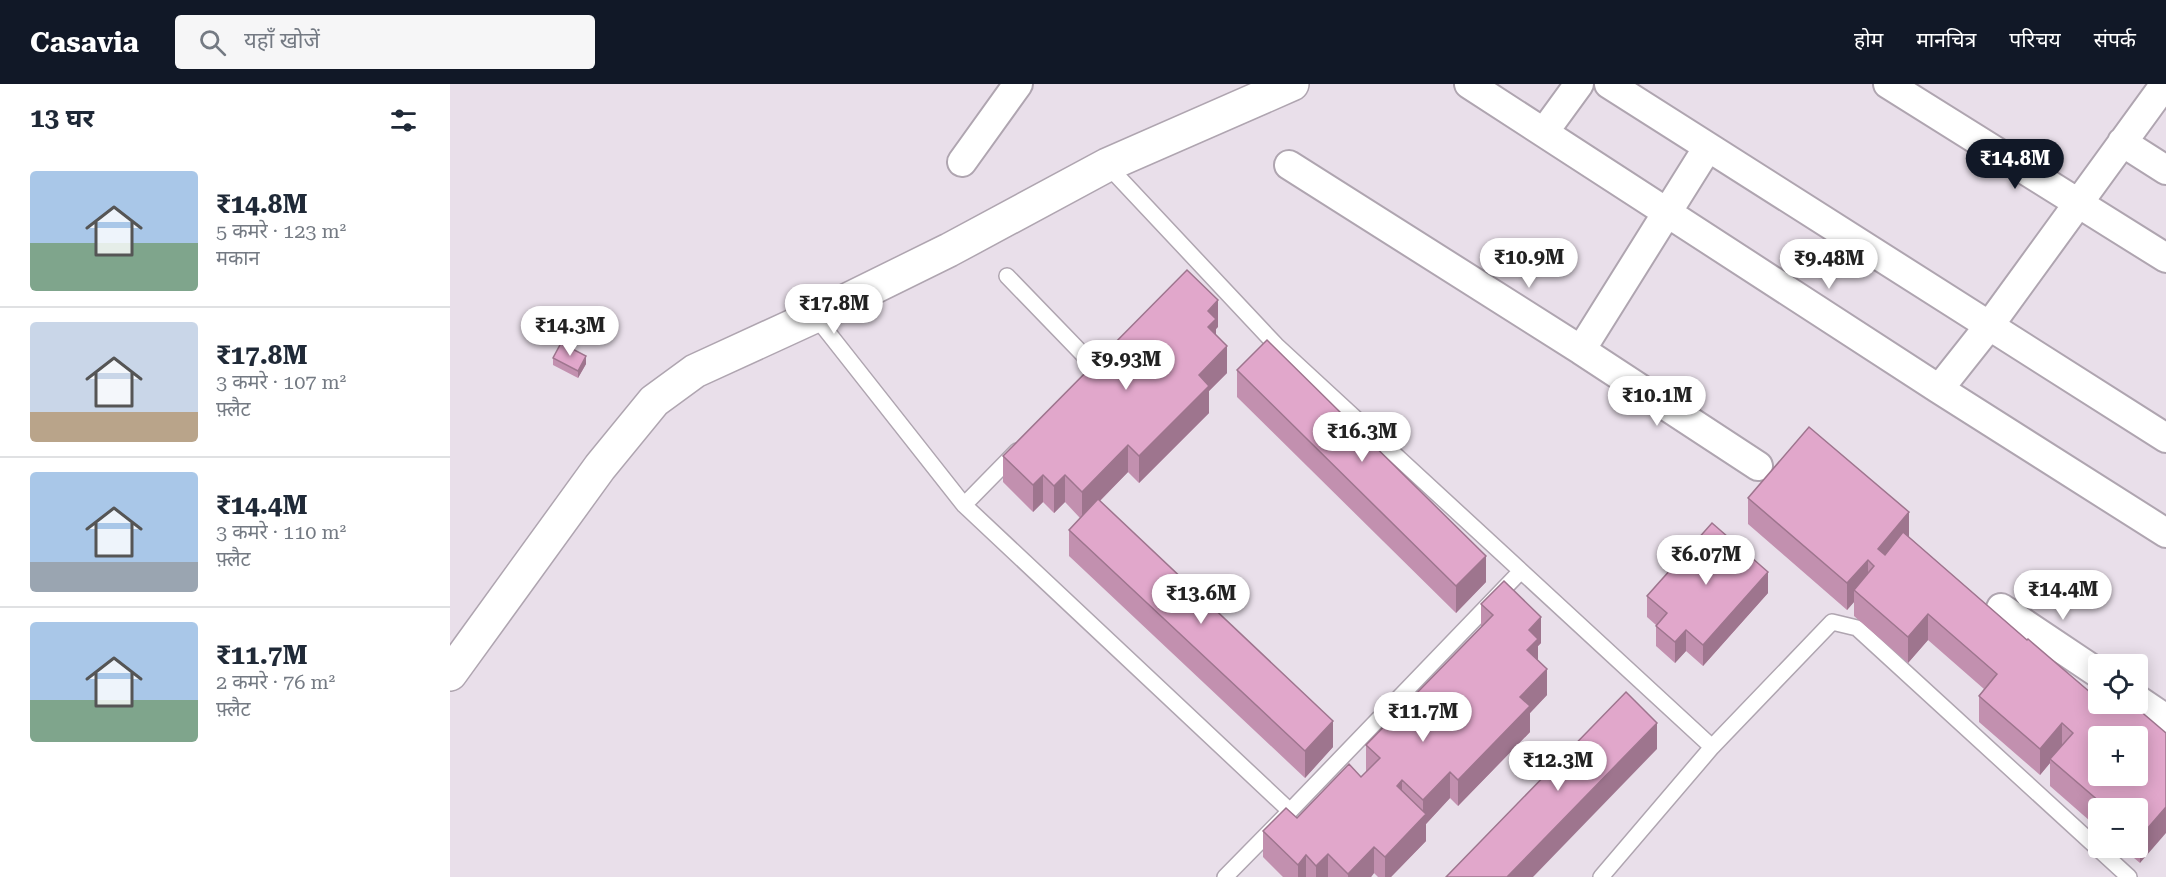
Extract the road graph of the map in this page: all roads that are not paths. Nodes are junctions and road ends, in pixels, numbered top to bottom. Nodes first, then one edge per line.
1 (1018, 84) edge
2 (1292, 84) edge
3 (1469, 84) edge
4 (1579, 84) edge
5 (1609, 84) edge
6 (1888, 84) edge
7 (2153, 88) edge
8 (1544, 132) junction
9 (2122, 142) junction
10 (1708, 147) junction
11 (962, 162) dead end
12 (1107, 165) junction
13 (1289, 165) dead end
14 (2166, 170) edge
15 (2079, 203) junction
16 (1667, 213) junction
17 (2166, 258) edge
18 (1007, 276) dead end
19 (815, 316) junction
20 (1989, 326) junction
21 (1581, 350) junction
22 (1098, 370) edge
23 (1939, 389) junction
24 (1031, 437) edge
25 (2166, 438) edge
26 (1758, 466) dead end
27 (964, 505) junction
28 (2166, 533) edge
29 (1521, 571) junction
30 (2001, 608) dead end
31 (2088, 667) edge
32 (450, 674) edge
33 (2148, 707) edge
34 (2166, 719) edge
35 (1712, 747) junction
36 (1290, 811) junction
37 (1225, 877) edge
38 (1601, 877) edge
39 (2130, 877) edge

1 - 11 street
2 - 12 street
3 - 8 street
4 - 8 street
5 - 10 street
6 - 15 street
7 - 9 street
8 - 16 street
9 - 14 street
9 - 15 street
10 - 16 street
10 - 20 street
12 - 19 street
12 - 29 lane
13 - 21 street
15 - 17 street
15 - 20 street
16 - 21 street
16 - 23 street
18 - 22 lane
19 - 27 lane
19 - 32 street
20 - 23 street
20 - 25 street
21 - 26 street
23 - 28 street
24 - 27 lane
27 - 36 lane
29 - 35 lane
29 - 36 lane
30 - 31 street
33 - 34 street
35 - 38 lane
35 - 39 lane
36 - 37 lane

